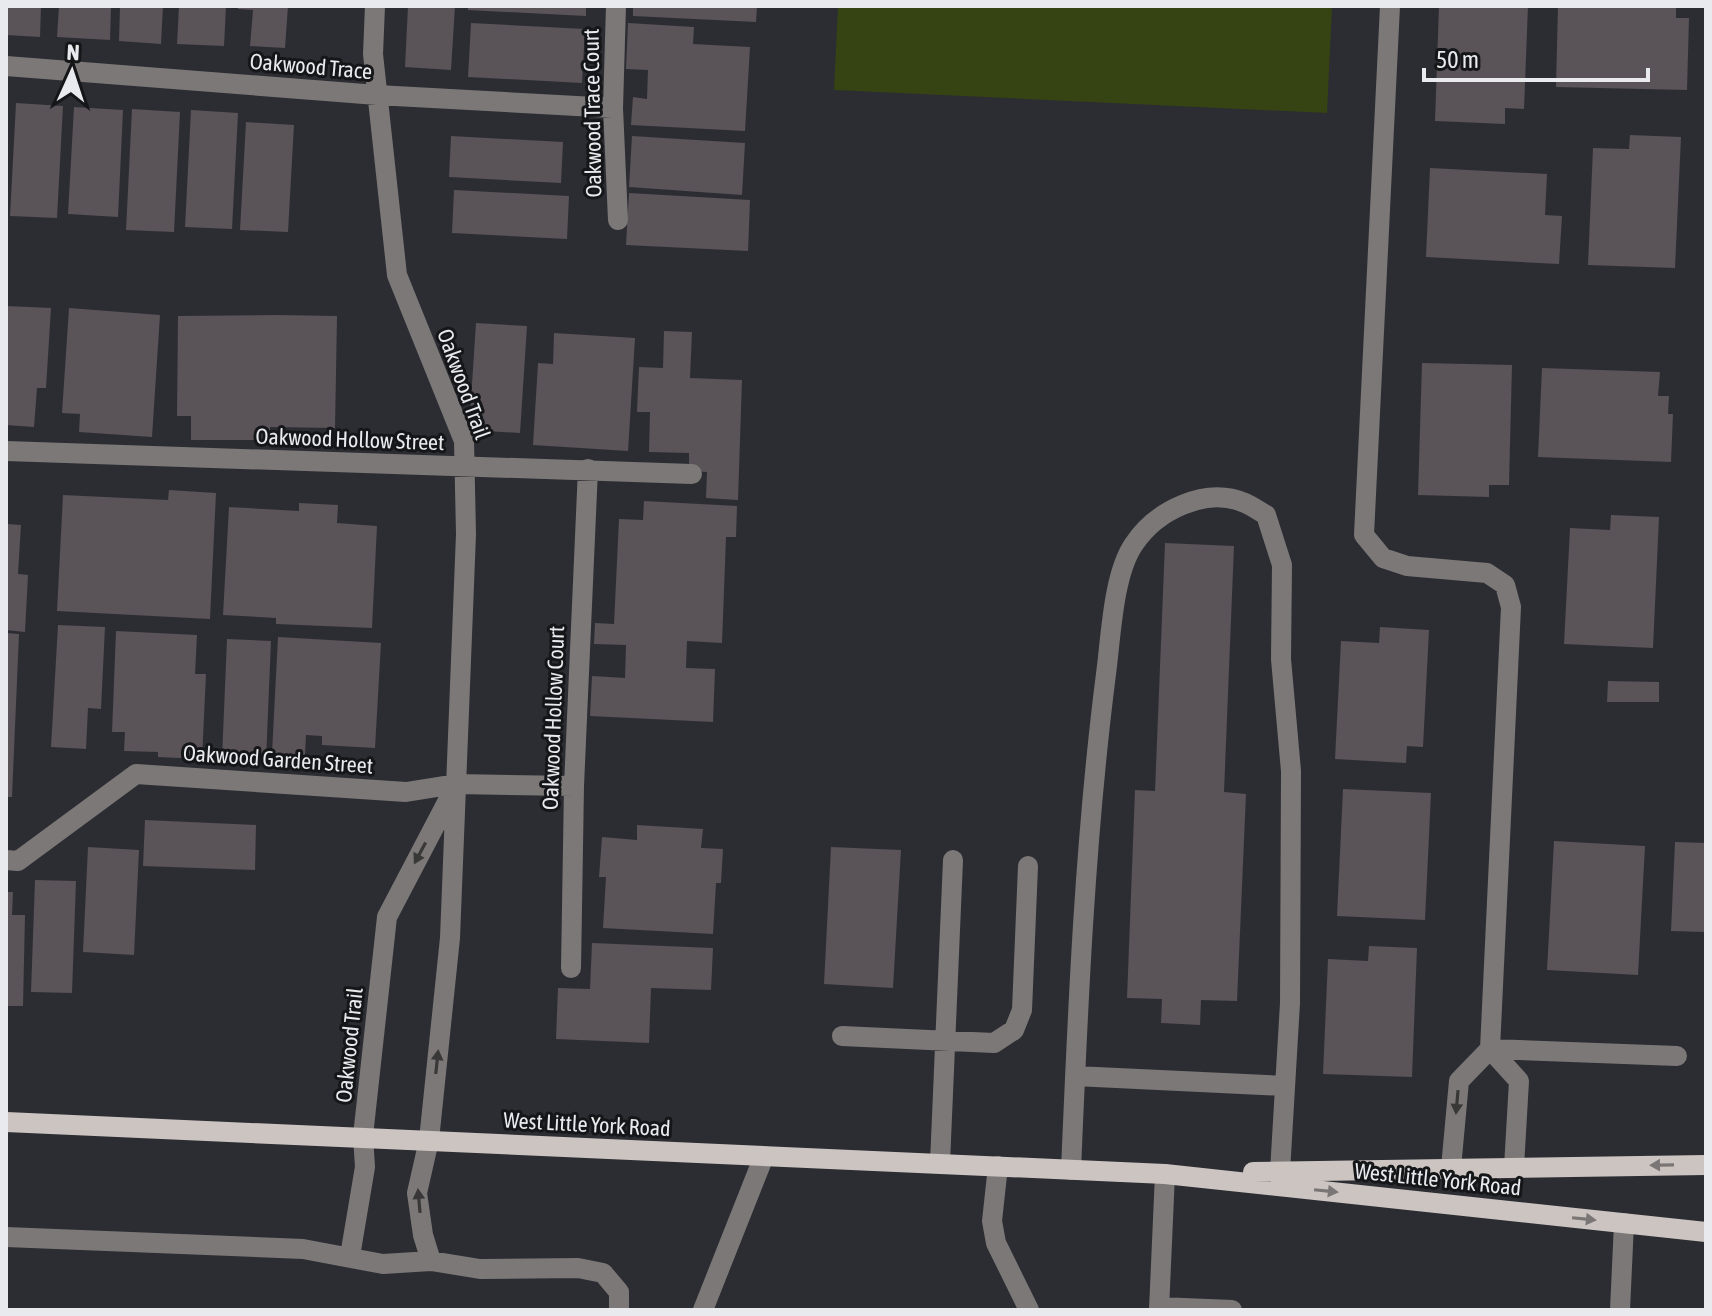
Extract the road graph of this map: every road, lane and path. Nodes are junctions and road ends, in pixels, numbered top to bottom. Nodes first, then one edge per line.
1 (375, 6) edge
2 (616, 6) edge
3 (1390, 6) edge
4 (6, 66) edge
5 (377, 95) junction
6 (613, 108) junction
7 (618, 220) dead end
8 (6, 451) edge
9 (465, 467) junction
10 (588, 469) junction
11 (692, 474) dead end
12 (456, 784) junction
13 (574, 786) junction
14 (6, 860) edge
15 (953, 860) dead end
16 (1028, 866) dead end
17 (571, 968) dead end
18 (842, 1036) dead end
19 (945, 1041) junction
20 (1490, 1049) junction
21 (1677, 1056) dead end
22 (1075, 1076) junction
23 (1285, 1086) junction
24 (6, 1122) edge
25 (363, 1136) junction
26 (429, 1140) junction
27 (764, 1156) junction
28 (940, 1163) junction
29 (1706, 1165) edge
30 (998, 1166) junction
31 (1514, 1167) junction
32 (1451, 1168) junction
33 (1071, 1170) junction
34 (1280, 1172) junction
35 (1165, 1174) junction
36 (1624, 1223) junction
37 (1706, 1232) edge
38 (6, 1237) edge
39 (350, 1256) junction
40 (431, 1261) junction
41 (1159, 1308) edge
42 (619, 1310) edge
43 (703, 1310) edge
44 (1029, 1310) edge
45 (1232, 1310) edge
46 (1620, 1310) edge

1 - 5 street, Oakwood Trail
2 - 6 street, Oakwood Trace Court
3 - 20 street
4 - 5 street, Oakwood Trace
5 - 6 street, Oakwood Trace
5 - 9 street, Oakwood Trail
6 - 7 street, Oakwood Trace Court
8 - 9 street, Oakwood Hollow Street
9 - 10 street, Oakwood Hollow Street
9 - 12 street, Oakwood Trail
10 - 11 street, Oakwood Hollow Street
10 - 13 street, Oakwood Hollow Court
12 - 13 street, Oakwood Garden Street
12 - 14 street, Oakwood Garden Street
12 -> 25 street, Oakwood Trail
26 -> 12 street, Oakwood Trail
13 - 17 street, Oakwood Hollow Court
15 - 19 street
16 - 19 street
18 - 19 street
19 - 28 street
20 - 21 street
20 - 31 street
20 -> 32 street
22 - 23 street
22 - 23 street
22 - 33 street
23 - 34 street
24 - 25 main road, West Little York Road
25 - 26 main road, West Little York Road
25 - 39 street, Oakwood Trail
26 - 27 main road, West Little York Road
40 -> 26 street, Oakwood Trail
27 - 28 main road, West Little York Road
27 - 43 street
28 - 30 main road, West Little York Road
29 -> 31 main road, West Little York Road
30 - 33 main road, West Little York Road
30 - 44 street
31 - 32 main road, West Little York Road
32 - 34 main road, West Little York Road
33 - 35 main road, West Little York Road
34 - 35 main road, West Little York Road
35 -> 36 main road, West Little York Road
35 - 41 street
36 - 37 main road, West Little York Road
36 - 46 street
38 - 39 street
39 - 40 street
40 - 42 street
41 - 45 street

